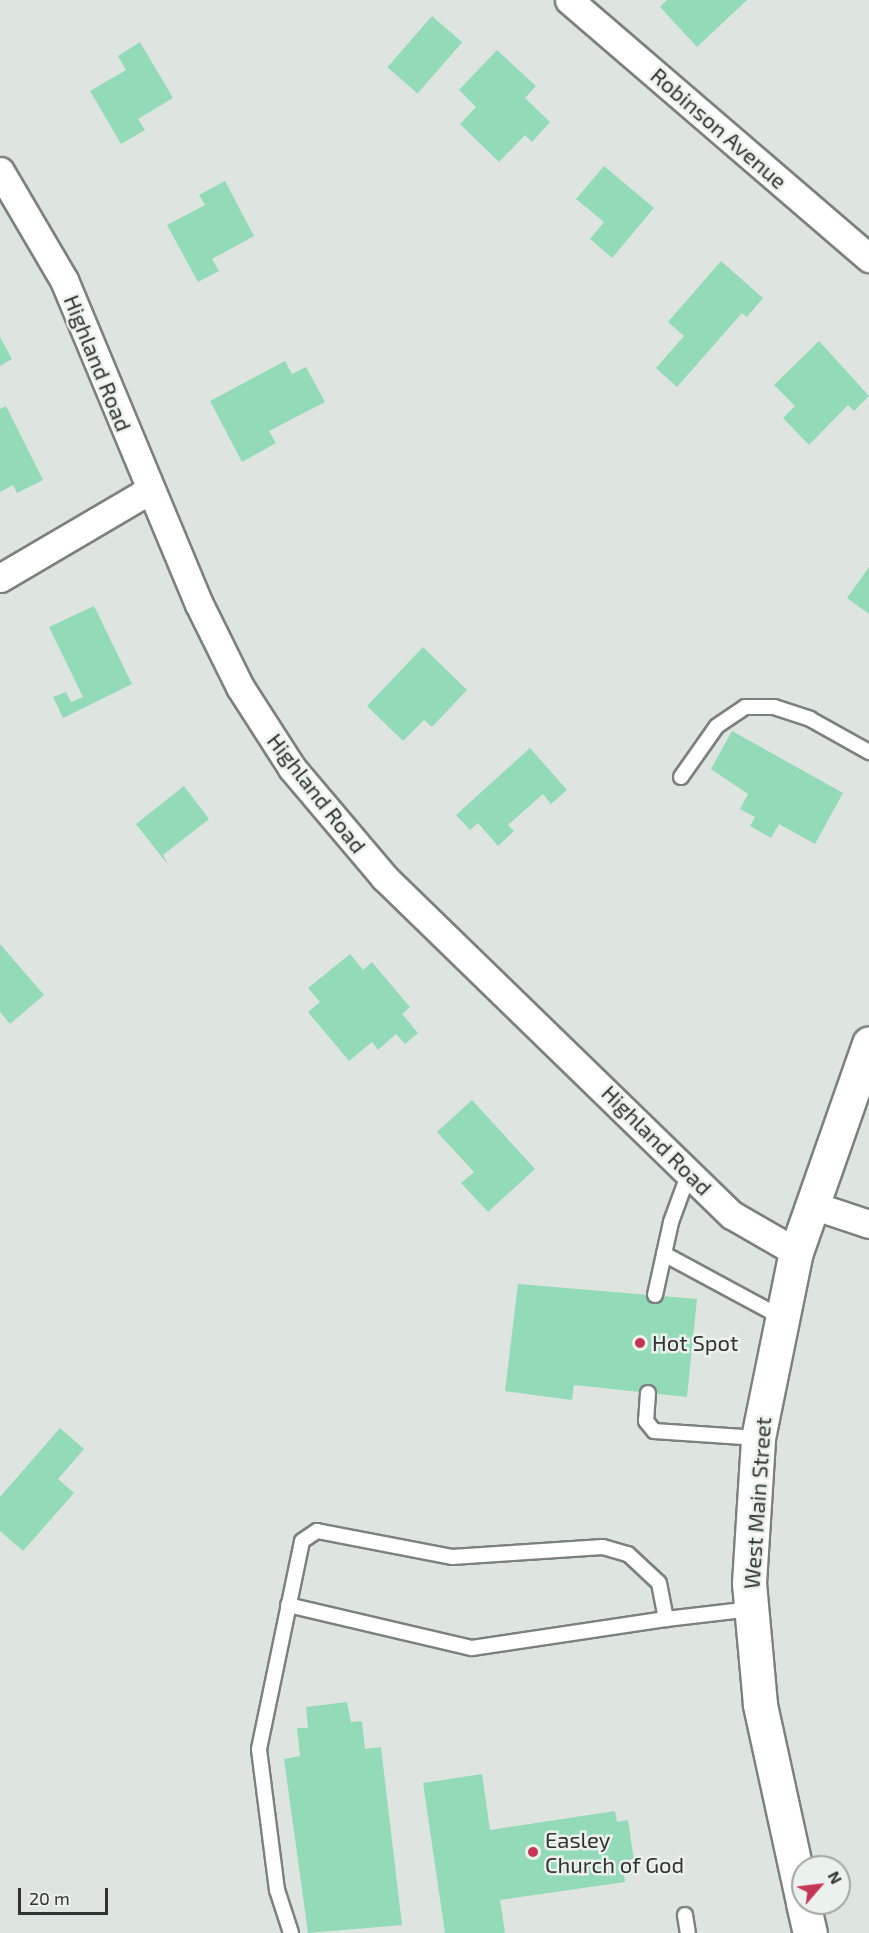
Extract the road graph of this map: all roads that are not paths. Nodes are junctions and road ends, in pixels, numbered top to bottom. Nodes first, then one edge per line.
1 (569, 0) edge
2 (0, 171) edge
3 (869, 258) edge
4 (150, 490) junction
5 (0, 578) edge
6 (869, 752) edge
7 (681, 777) dead end
8 (869, 1043) edge
9 (690, 1170) junction
10 (812, 1205) junction
11 (869, 1224) edge
12 (796, 1252) junction
13 (664, 1254) junction
14 (655, 1295) dead end
15 (781, 1317) junction
16 (648, 1393) dead end
17 (758, 1438) junction
18 (288, 1605) junction
19 (751, 1609) junction
20 (666, 1619) junction
21 (793, 1855) edge
22 (685, 1915) dead end
23 (806, 1915) edge
24 (291, 1933) edge
25 (688, 1933) edge
26 (810, 1933) edge

1 - 3 street, Robinson Avenue
2 - 4 street, Highland Road
4 - 5 street
4 - 9 street, Highland Road
6 - 7 lane
8 - 10 main road, West Main Street
9 - 12 street, Highland Road
9 - 13 lane
10 - 11 street
10 - 12 main road, West Main Street
12 - 15 main road, West Main Street
13 - 14 lane
13 - 15 lane
15 - 17 main road, West Main Street
16 - 17 lane
17 - 19 main road, West Main Street
18 - 20 lane
18 - 20 lane
18 - 24 lane
19 - 20 lane
19 - 21 main road, West Main Street
22 - 25 lane
23 - 26 main road, West Main Street

